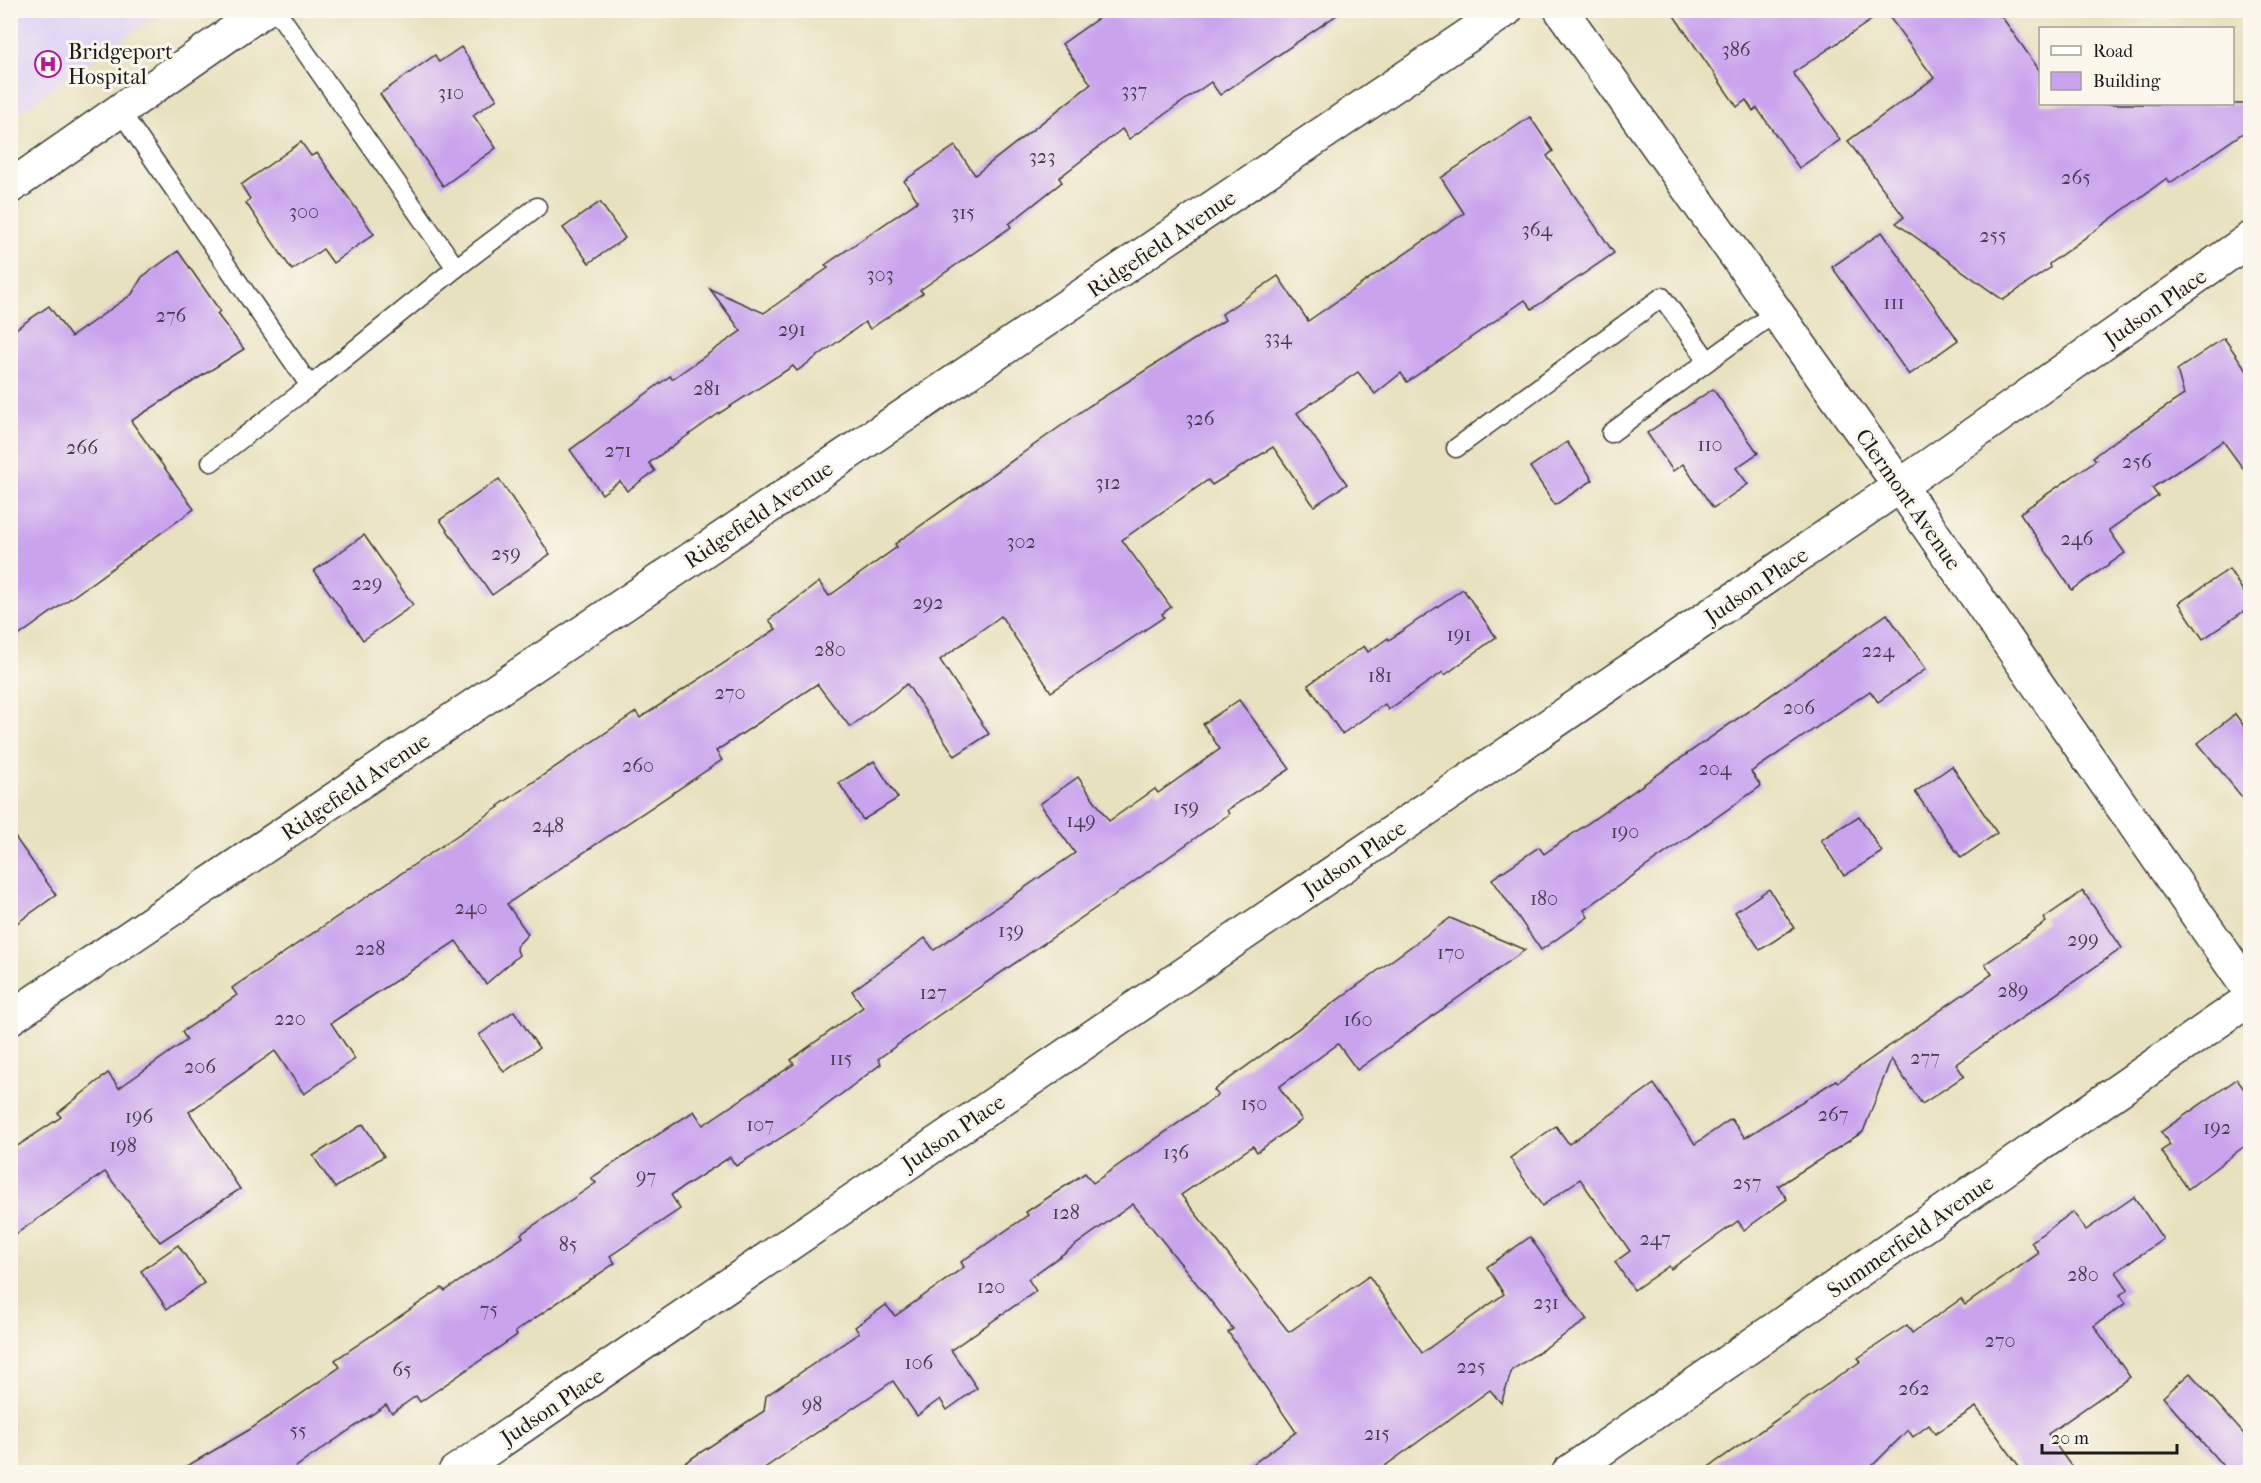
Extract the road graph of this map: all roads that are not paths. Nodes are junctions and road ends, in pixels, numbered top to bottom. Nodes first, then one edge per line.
1 (264, 10) edge
2 (276, 10) edge
3 (1506, 10) edge
4 (1561, 10) edge
5 (120, 111) junction
6 (10, 187) edge
7 (537, 207) dead end
8 (2250, 239) edge
9 (456, 268) junction
10 (1776, 312) junction
11 (1708, 361) junction
12 (310, 386) junction
13 (1611, 433) dead end
14 (1456, 448) dead end
15 (211, 462) dead end
16 (1900, 486) junction
17 (2250, 991) edge
18 (2250, 999) edge
19 (10, 1018) edge
20 (454, 1473) edge
21 (1569, 1473) edge

1 - 5 street
2 - 9 lane
3 - 19 street, Ridgefield Avenue
4 - 10 street, Clermont Avenue
5 - 6 street
5 - 12 lane
7 - 9 lane
8 - 16 street, Judson Place
9 - 12 lane
10 - 11 lane
10 - 16 street, Clermont Avenue
11 - 13 lane
11 - 14 lane
12 - 15 lane
16 - 17 street, Clermont Avenue
16 - 20 street, Judson Place
18 - 21 street, Summerfield Avenue

